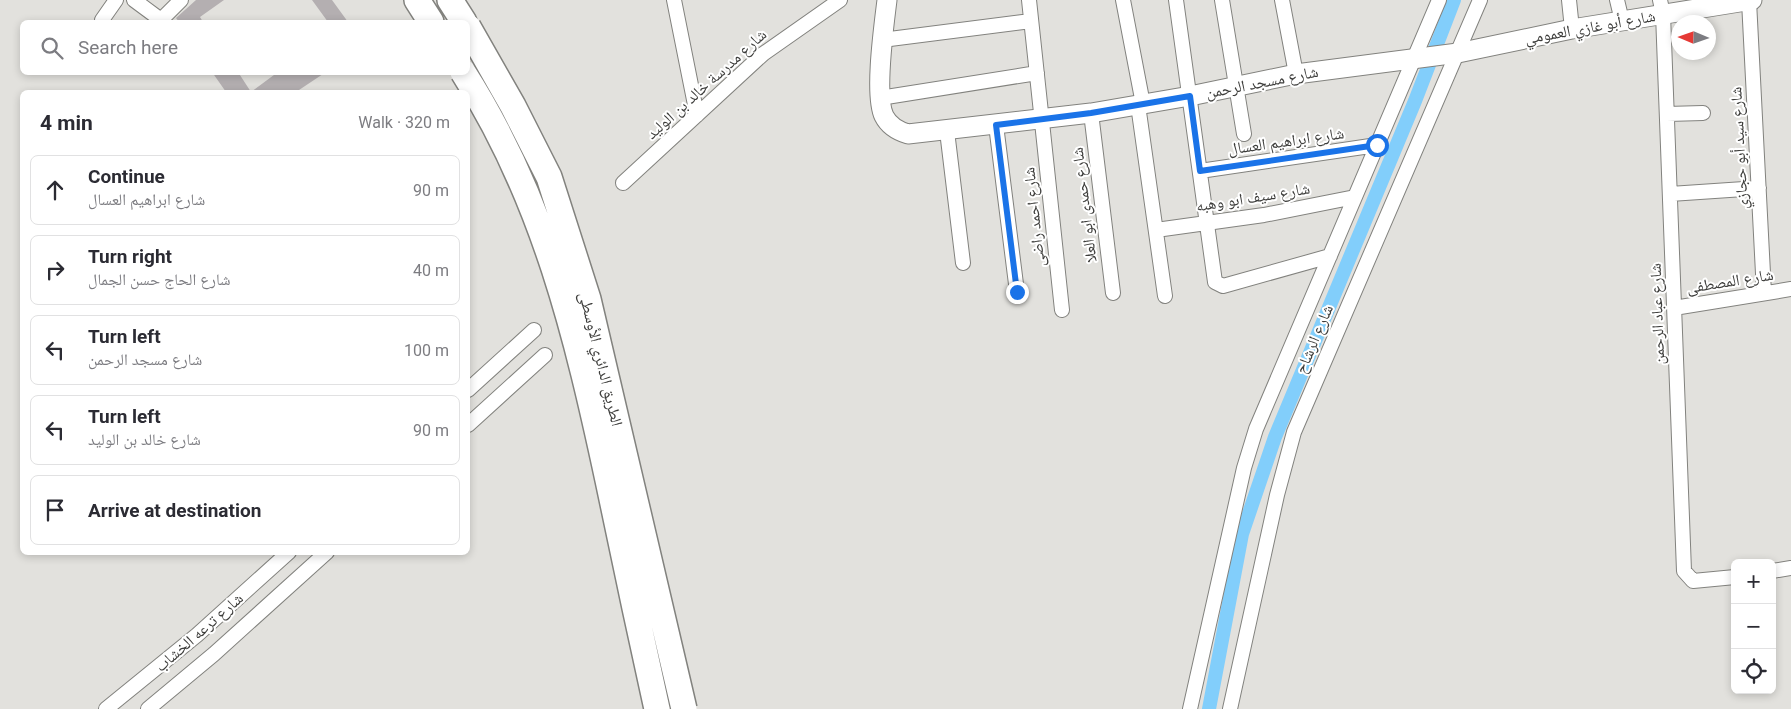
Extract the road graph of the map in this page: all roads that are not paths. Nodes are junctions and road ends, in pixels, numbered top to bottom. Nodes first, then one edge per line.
1 (116, 0) edge
2 (134, 0) edge
3 (181, 0) edge
4 (410, 0) edge
5 (417, 0) edge
6 (450, 0) edge
7 (462, 0) edge
8 (674, 0) edge
9 (840, 0) edge
10 (887, 0) edge
11 (1029, 0) edge
12 (1123, 0) edge
13 (1176, 0) edge
14 (1222, 0) edge
15 (1282, 0) edge
16 (1439, 0) edge
17 (1480, 0) edge
18 (1569, 0) edge
19 (1617, 0) edge
20 (1751, 0) edge
21 (1702, 4) edge
22 (1661, 7) edge
23 (102, 20) dead end
24 (423, 20) edge
25 (430, 20) edge
26 (463, 20) edge
27 (1031, 20) junction
28 (1622, 21) junction
29 (1572, 29) junction
30 (470, 31) edge
31 (882, 40) junction
32 (1458, 53) junction
33 (1415, 57) junction
34 (1037, 73) junction
35 (1296, 74) junction
36 (456, 75) edge
37 (465, 75) edge
38 (1236, 87) junction
39 (464, 90) edge
40 (1190, 96) junction
41 (880, 98) junction
42 (470, 101) edge
43 (1141, 105) junction
44 (1091, 113) junction
45 (1703, 113) dead end
46 (697, 114) junction
47 (1667, 114) junction
48 (1042, 119) junction
49 (996, 125) junction
50 (947, 131) junction
51 (1244, 134) dead end
52 (540, 140) junction
53 (1377, 145) junction
54 (502, 162) junction
55 (1200, 171) junction
56 (623, 183) dead end
57 (1759, 188) junction
58 (1670, 194) junction
59 (1355, 197) junction
60 (1207, 223) junction
61 (1156, 230) junction
62 (1330, 256) junction
63 (963, 263) dead end
64 (1791, 289) edge
65 (1017, 292) dead end
66 (1113, 293) dead end
67 (1764, 293) junction
68 (1165, 296) dead end
69 (1674, 308) junction
70 (1062, 310) dead end
71 (534, 330) dead end
72 (545, 355) dead end
73 (470, 388) edge
74 (470, 423) edge
75 (286, 555) edge
76 (324, 555) edge
77 (1791, 568) edge
78 (1776, 570) edge
79 (1731, 577) edge
80 (669, 600) junction
81 (629, 611) junction
82 (106, 709) edge
83 (148, 709) edge
84 (652, 709) edge
85 (657, 709) edge
86 (684, 709) edge
87 (695, 709) edge
88 (1190, 709) edge
89 (1230, 709) edge

1 - 23 street
2 - 3 street
4 - 24 street
5 - 25 highway
6 - 26 highway
7 - 52 street
8 - 46 street
9 - 46 street, شارع مدرسة خالد بن الوليد
10 - 31 street
11 - 27 street, شارع احمد راضى
12 - 43 street
13 - 40 street
14 - 38 street
15 - 35 street
16 - 33 street, شارع الرشاح
17 - 32 street, شارع الرشاح
18 - 29 street
19 - 28 street
20 - 21 street, شارع أبو غازي العمومي
20 - 57 street, شارع سيد أبو حجازي
21 - 22 street, شارع أبو غازي العمومي
22 - 28 street, شارع أبو غازي العمومي
22 - 47 street, شارع عباد الرحمن
27 - 31 street
27 - 34 street, شارع احمد راضى
28 - 29 street, شارع أبو غازي العمومي
29 - 32 street, شارع أبو غازي العمومي
30 - 86 highway, الطريق الدائري الأوسطى, bridge
31 - 41 street
32 - 33 street, شارع مسجد الرحمن
32 - 89 street, شارع الرشاح
33 - 35 street, شارع مسجد الرحمن
33 - 53 street, شارع الرشاح
34 - 41 street
34 - 48 street, شارع احمد راضى
35 - 38 street, شارع مسجد الرحمن
36 - 39 street
37 - 85 highway, الطريق الدائري الأوسطى, bridge
38 - 40 street, شارع مسجد الرحمن
38 - 51 street
40 - 43 street, شارع مسجد الرحمن
40 - 55 street
41 - 50 street, شارع مسجد الرحمن
42 - 54 street
43 - 44 street, شارع مسجد الرحمن
43 - 61 street
44 - 48 street, شارع مسجد الرحمن
44 - 66 street, شارع حمدى ابو العلا
45 - 47 street
46 - 56 street, شارع مدرسة خالد بن الوليد
47 - 58 street, شارع عباد الرحمن
48 - 49 street, شارع مسجد الرحمن
48 - 70 street, شارع احمد راضى
49 - 50 street, شارع مسجد الرحمن
49 - 65 street
50 - 63 street
52 - 54 street
52 - 80 street
53 - 55 street, شارع ابراهيم العسال
53 - 59 street, شارع الرشاح
54 - 81 street
55 - 60 street
57 - 58 street
57 - 67 street, شارع سيد أبو حجازي
58 - 69 street, شارع عباد الرحمن
59 - 60 street, شارع سيف ابو وهبه
59 - 62 street, شارع الرشاح
60 - 61 street, شارع سيف ابو وهبه
60 - 62 street
61 - 68 street
62 - 88 street, شارع الرشاح
64 - 67 street, شارع المصطفى
67 - 69 street, شارع المصطفى
69 - 79 street, شارع عباد الرحمن
71 - 73 street
72 - 74 street
75 - 82 street, شارع ترعه الخشاب
76 - 83 street, شارع ترعه الخشاب
77 - 78 street
80 - 81 street
80 - 87 street
81 - 84 street

